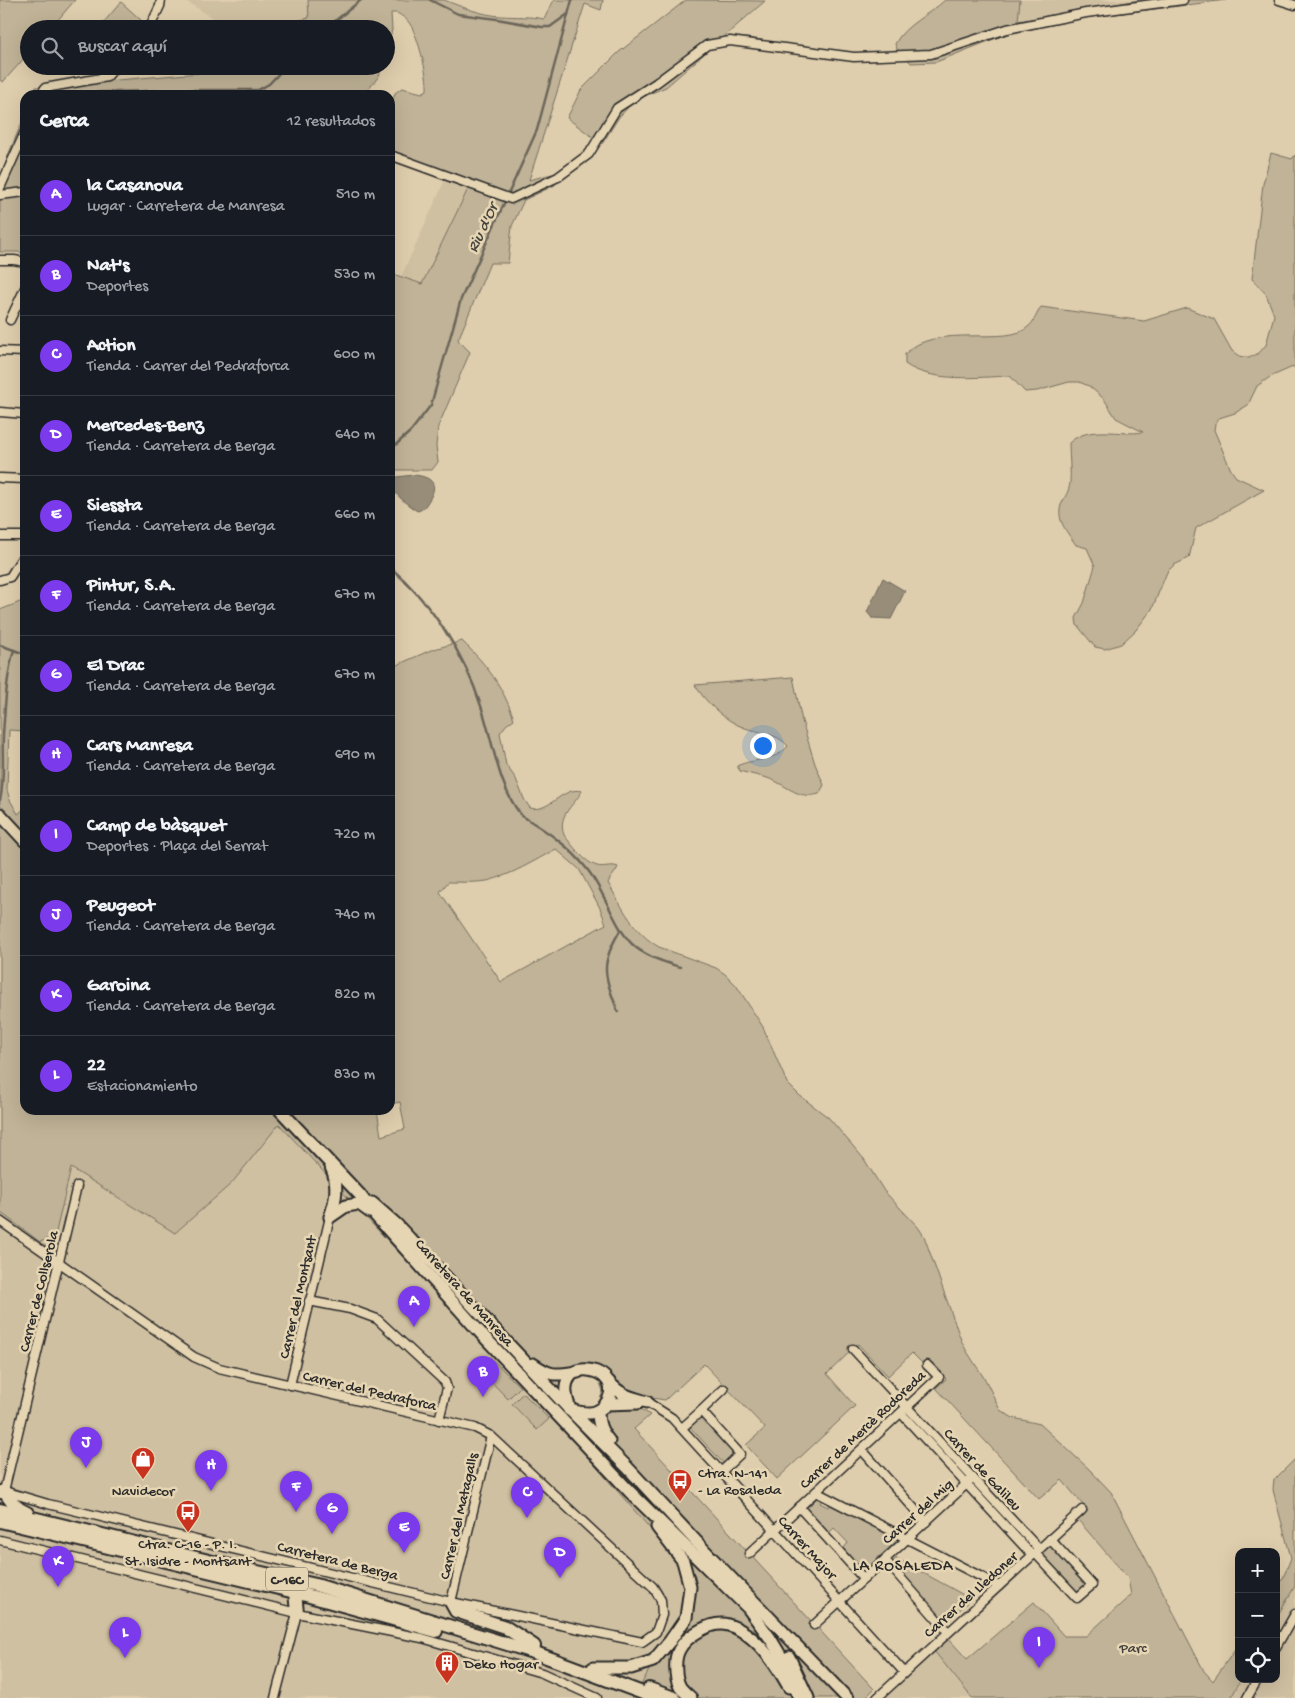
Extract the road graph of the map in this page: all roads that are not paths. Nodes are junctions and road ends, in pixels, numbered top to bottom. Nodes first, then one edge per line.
1 (161, 0) edge
2 (1183, 0) edge
3 (1279, 0) edge
4 (1295, 5) edge
5 (153, 20) edge
6 (108, 75) edge
7 (43, 90) edge
8 (20, 143) edge
9 (395, 156) edge
10 (0, 188) edge
11 (20, 193) edge
12 (0, 195) edge
13 (0, 260) edge
14 (20, 261) edge
15 (20, 299) edge
16 (10, 320) dead end
17 (0, 351) edge
18 (20, 352) edge
19 (0, 412) edge
20 (20, 414) edge
21 (0, 478) edge
22 (20, 479) edge
23 (0, 536) edge
24 (20, 536) edge
25 (20, 561) edge
26 (0, 580) edge
27 (1, 815) edge
28 (20, 836) edge
29 (285, 1115) edge
30 (328, 1161) junction
31 (77, 1186) dead end
32 (360, 1195) junction
33 (376, 1216) junction
34 (330, 1217) junction
35 (0, 1221) edge
36 (59, 1263) junction
37 (309, 1301) junction
38 (495, 1348) junction
39 (853, 1349) dead end
40 (521, 1356) junction
41 (927, 1365) dead end
42 (578, 1372) junction
43 (606, 1378) junction
44 (290, 1385) junction
45 (724, 1389) dead end
46 (647, 1402) junction
47 (908, 1406) junction
48 (602, 1408) junction
49 (571, 1411) junction
50 (702, 1411) junction
51 (901, 1413) junction
52 (438, 1420) junction
53 (682, 1428) junction
54 (491, 1436) junction
55 (862, 1450) junction
56 (627, 1467) junction
57 (721, 1472) junction
58 (974, 1478) junction
59 (967, 1484) junction
60 (630, 1492) junction
61 (816, 1492) junction
62 (2, 1498) edge
63 (799, 1507) junction
64 (1082, 1510) dead end
65 (0, 1516) edge
66 (0, 1521) edge
67 (926, 1522) junction
68 (774, 1530) junction
69 (62, 1536) junction
70 (907, 1539) junction
71 (1050, 1539) junction
72 (0, 1540) edge
73 (1035, 1552) junction
74 (749, 1554) dead end
75 (885, 1560) junction
76 (221, 1564) junction
77 (864, 1579) junction
78 (999, 1586) junction
79 (295, 1592) junction
80 (839, 1601) junction
81 (451, 1602) junction
82 (346, 1607) junction
83 (297, 1613) junction
84 (1295, 1614) edge
85 (418, 1617) junction
86 (768, 1617) junction
87 (814, 1625) dead end
88 (948, 1632) junction
89 (1280, 1640) edge
90 (642, 1642) joint
91 (534, 1646) junction
92 (593, 1668) junction
93 (904, 1672) junction
94 (1256, 1683) edge
95 (275, 1698) edge
96 (597, 1698) edge
97 (635, 1698) edge
98 (656, 1698) edge
99 (674, 1698) edge
100 (691, 1698) edge
101 (795, 1698) edge
102 (799, 1698) edge
103 (808, 1698) edge
104 (847, 1698) edge
105 (877, 1698) edge
106 (1247, 1698) edge

1 - 5 street
2 - 9 street
3 - 4 street
6 - 7 street
8 - 10 street
11 - 12 street
13 - 14 street
15 - 16 street
17 - 18 street
19 - 20 street
21 - 22 street
23 - 24 street
25 - 26 street
27 - 28 main road
29 - 30 main road, Carretera de Manresa
30 - 32 main road, Carretera de Manresa
30 - 34 main road
31 - 36 street, Carrer de Collserola
32 - 33 main road, Carretera de Manresa
32 - 40 main road
33 - 34 main road
33 - 38 main road, Carretera de Manresa
34 - 37 street, Carrer del Montsant
35 - 36 street, Carrer del Pedraforca
36 - 44 street, Carrer del Pedraforca
36 - 62 street, Carrer de Collserola
37 - 44 street, Carrer del Montsant
37 - 52 street
38 - 49 main road
38 - 60 main road, Carretera de Manresa
39 - 47 street, Carrer de Galileu
40 - 42 main road
40 - 49 main road
41 - 47 street, Carrer de Mercè Rodoreda
42 - 43 main road
42 - 49 main road
43 - 46 main road
43 - 48 main road
44 - 52 street, Carrer del Pedraforca
45 - 50 street
46 - 48 main road
46 - 53 street, Carrer Major
47 - 51 street, Carrer de Mercè Rodoreda
47 - 58 street, Carrer de Galileu
48 - 49 main road
48 - 56 main road
49 - 56 main road
49 - 60 main road
50 - 53 street
50 - 57 street
51 - 55 street, Carrer de Mercè Rodoreda
51 - 59 street
52 - 54 street, Carrer del Pedraforca
53 - 57 street, Carrer Major
54 - 81 street, Carrer del Matagalls
54 - 90 street, Carrer del Pedraforca
55 - 61 street, Carrer de Mercè Rodoreda
55 - 67 street
56 - 86 main road
57 - 68 street, Carrer Major
58 - 59 street, Carrer del Mig
58 - 73 street, Carrer de Galileu
59 - 67 street, Carrer del Mig
59 - 73 street
60 - 92 main road
60 - 102 main road
61 - 63 street, Carrer de Mercè Rodoreda
61 - 70 street
62 - 76 main road, C-16C
62 - 81 street, Carretera de Berga
63 - 68 street, Carrer de Mercè Rodoreda
63 - 77 street
64 - 71 street, Carrer del Lledoner
65 - 69 main road
66 - 69 main road, C-16C
67 - 70 street, Carrer del Mig
68 - 74 street, Carrer de Mercè Rodoreda
68 - 80 street, Carrer Major
69 - 79 main road, C-16C
70 - 75 street, Carrer del Mig
70 - 78 street
71 - 73 street, Carrer del Lledoner
71 - 73 street
72 - 83 street
73 - 78 street, Carrer del Lledoner
75 - 77 street, Carrer del Mig
75 - 88 street
76 - 79 main road
76 - 85 main road, C-16C
77 - 80 street, Carrer del Mig
78 - 88 street, Carrer del Lledoner
79 - 82 main road, C-16C
79 - 83 main road
80 - 87 street, Carrer del Mig
80 - 93 street, Carrer Major
81 - 90 street, Carretera de Berga
81 - 91 main road
82 - 83 main road
82 - 97 main road, C-16C
83 - 95 street
83 - 96 street
84 - 89 street
85 - 91 main road
85 - 98 main road, C-16C
86 - 103 main road
86 - 104 main road
88 - 93 street, Carrer del Lledoner
91 - 92 main road
92 - 99 main road
93 - 105 street, Carrer del Lledoner
94 - 106 street
100 - 101 main road

